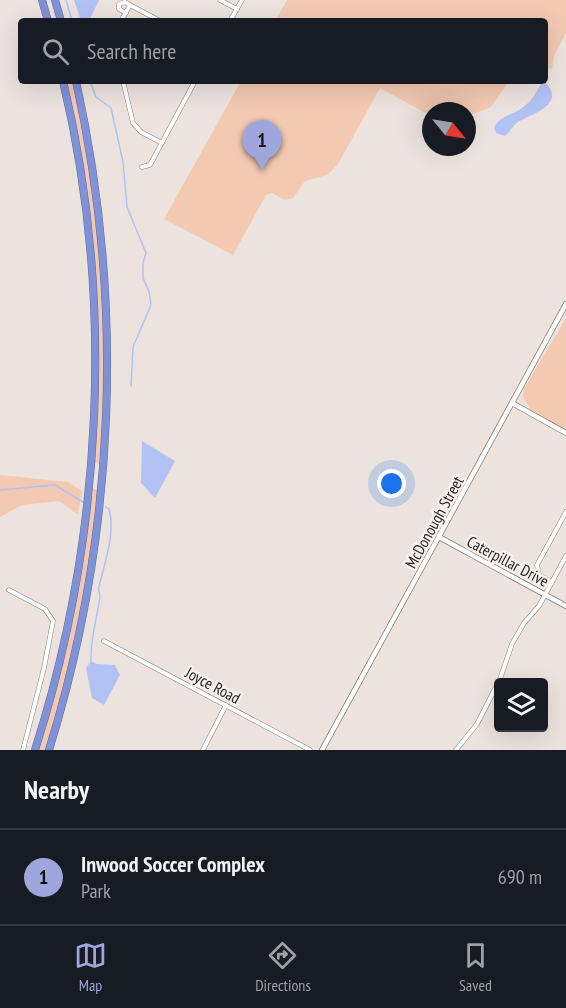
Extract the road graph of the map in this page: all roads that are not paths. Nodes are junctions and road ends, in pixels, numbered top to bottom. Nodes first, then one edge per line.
1 (42, 0) edge
2 (55, 0) edge
3 (220, 0) edge
4 (242, 0) edge
5 (130, 5) junction
6 (237, 9) junction
7 (126, 13) junction
8 (47, 18) edge
9 (60, 18) edge
10 (123, 18) edge
11 (154, 18) edge
12 (232, 18) edge
13 (64, 84) edge
14 (77, 84) edge
15 (124, 84) edge
16 (193, 84) edge
17 (162, 143) junction
18 (142, 167) dead end
19 (566, 304) edge
20 (512, 404) junction
21 (566, 433) edge
22 (566, 512) edge
23 (439, 537) junction
24 (566, 556) edge
25 (552, 582) junction
26 (9, 590) dead end
27 (545, 595) junction
28 (566, 606) edge
29 (104, 641) dead end
30 (501, 678) edge
31 (494, 692) edge
32 (486, 696) dead end
33 (491, 698) junction
34 (226, 705) junction
35 (23, 750) edge
36 (35, 750) edge
37 (49, 750) edge
38 (202, 750) edge
39 (310, 750) edge
40 (321, 750) edge
41 (456, 750) edge

1 - 8 highway
2 - 9 highway
3 - 6 street
4 - 6 street
5 - 7 street
5 - 7 street
5 - 11 street
6 - 12 street
7 - 10 street
13 - 36 highway
14 - 37 highway
15 - 17 street
16 - 17 street
17 - 18 street
19 - 20 street, McDonough Street
20 - 21 street
20 - 23 street, McDonough Street
22 - 25 street
23 - 27 street, Caterpillar Drive
23 - 40 street, McDonough Street
24 - 25 street
25 - 27 street
26 - 35 street
27 - 28 street, Caterpillar Drive
27 - 30 street
29 - 34 street, Joyce Road
31 - 33 street
32 - 33 street
33 - 41 street
34 - 38 street
34 - 39 street, Joyce Road

